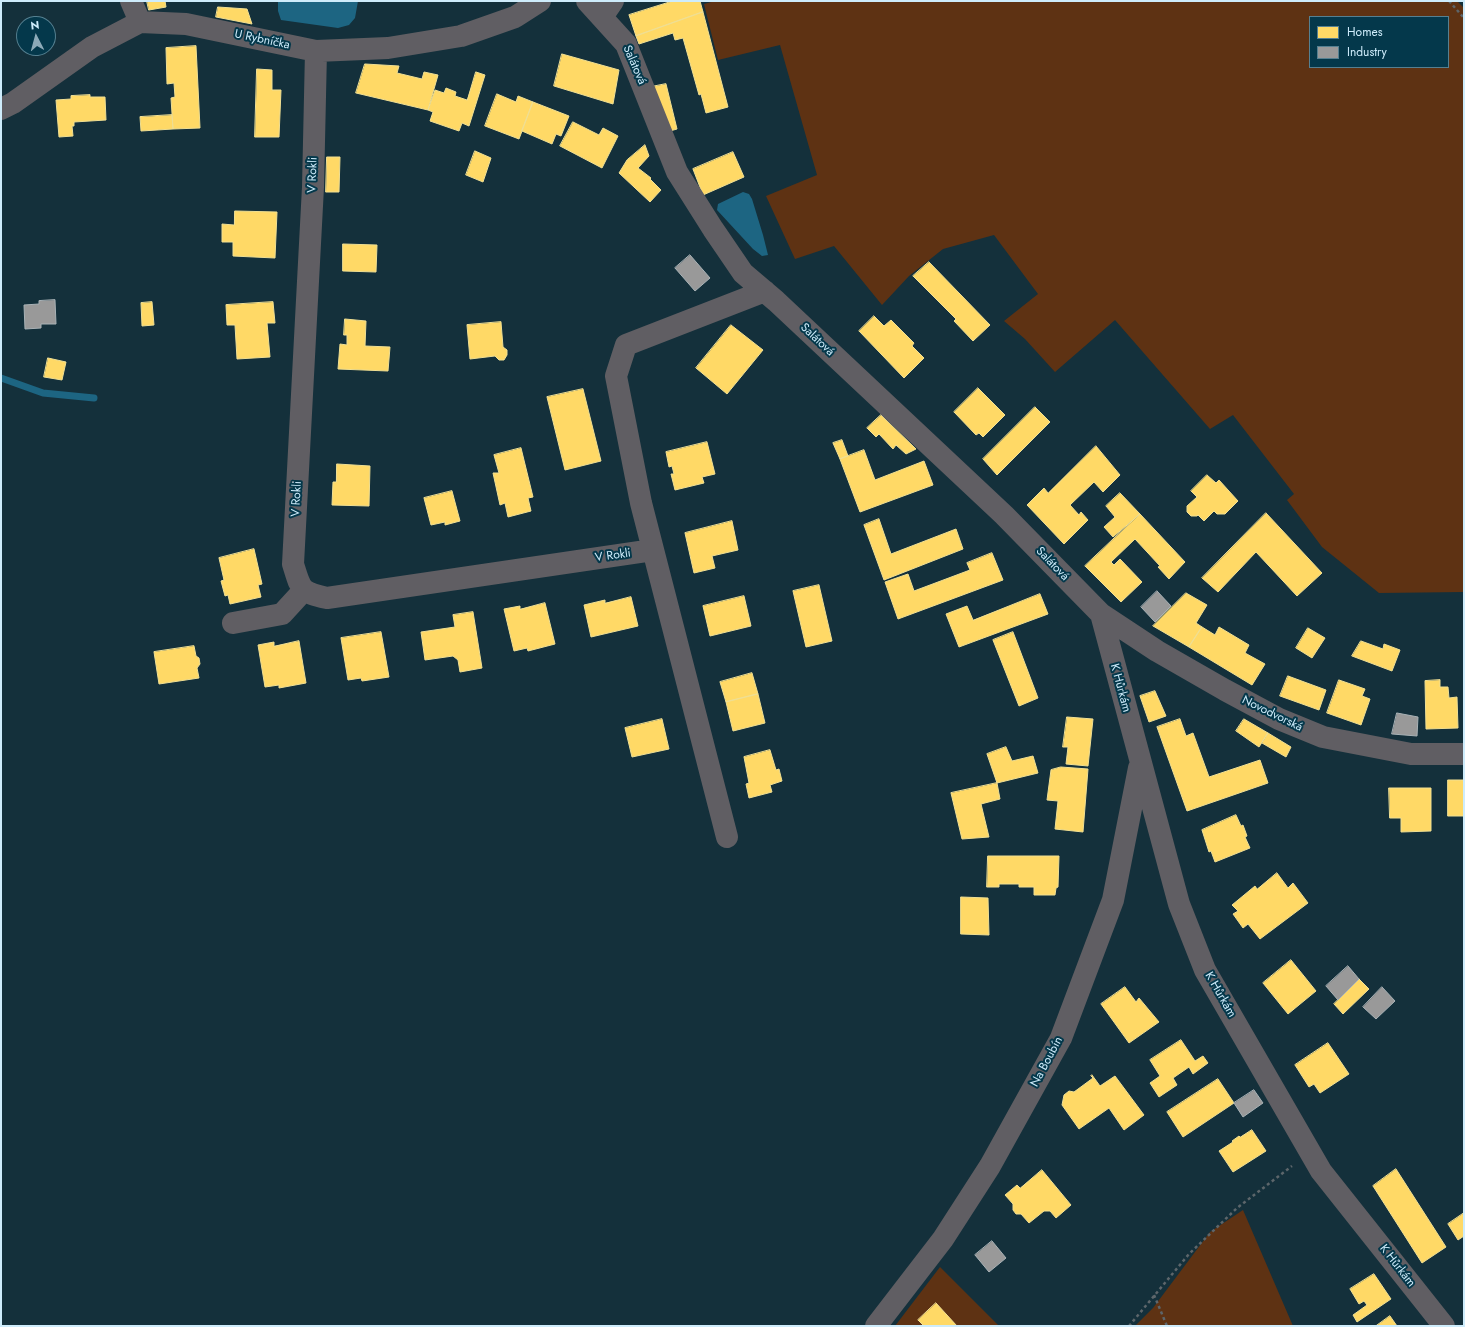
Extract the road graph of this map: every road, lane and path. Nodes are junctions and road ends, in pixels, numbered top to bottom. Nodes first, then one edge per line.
1 (131, 1) edge
2 (540, 1) edge
3 (587, 1) edge
4 (1448, 1) edge
5 (608, 9) edge
6 (1464, 18) edge
7 (140, 22) junction
8 (316, 51) junction
9 (1, 109) edge
10 (765, 291) junction
11 (653, 550) junction
12 (304, 590) junction
13 (1101, 614) junction
14 (233, 623) dead end
15 (1464, 754) edge
16 (1140, 763) junction
17 (727, 837) dead end
18 (1310, 1152) junction
19 (1154, 1295) junction
20 (876, 1326) edge
21 (1128, 1326) edge
22 (1167, 1326) edge
23 (1444, 1326) edge

1 - 7 street
2 - 8 street, U Rybníčka
3 - 5 street, Salátová
4 - 6 path
5 - 10 street, Salátová
7 - 8 street, U Rybníčka
7 - 9 street
8 - 12 street, V Rokli
10 - 11 street
10 - 13 street, Salátová
11 - 12 street, V Rokli
11 - 17 street
12 - 14 street
13 - 15 street, Novodvorská
13 - 16 street, K Hůrkám
16 - 18 street, K Hůrkám
16 - 20 street, Na Boubín
18 - 19 path
18 - 23 street, K Hůrkám
19 - 21 path
19 - 22 path

